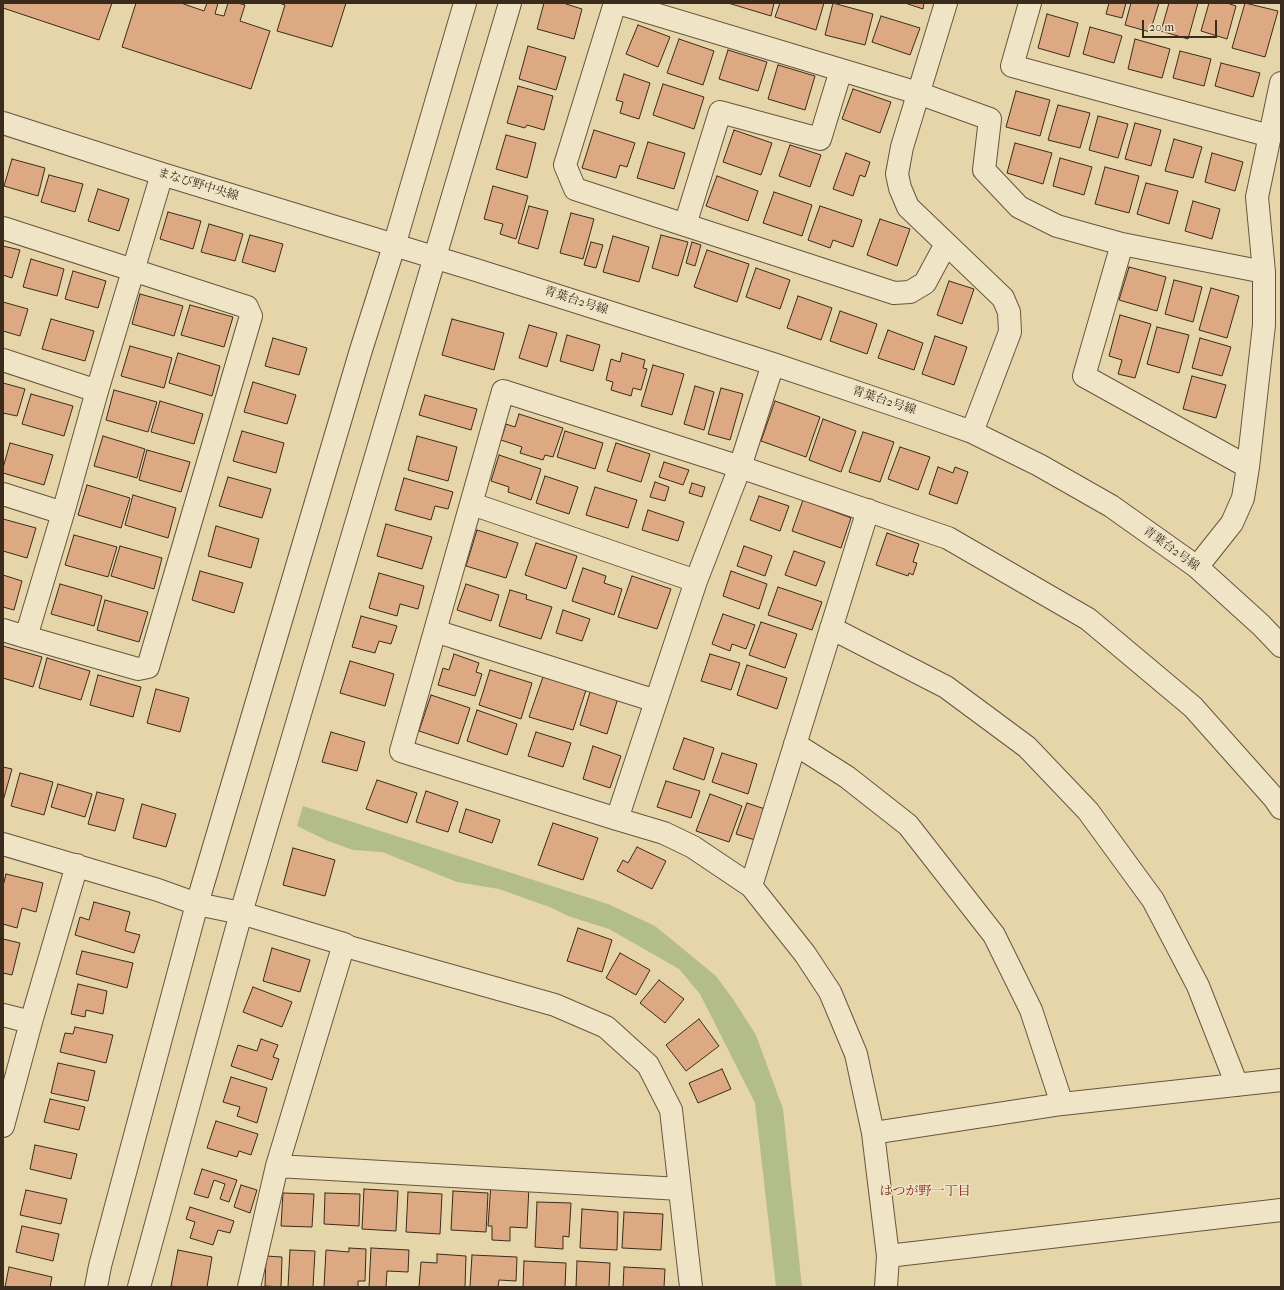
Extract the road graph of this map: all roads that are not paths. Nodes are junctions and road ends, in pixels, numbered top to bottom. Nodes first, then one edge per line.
1 (465, 3) edge
2 (510, 3) edge
3 (616, 3) edge
4 (946, 3) edge
5 (1030, 3) edge
6 (841, 70) junction
7 (1281, 83) edge
8 (918, 93) junction
9 (3, 123) edge
10 (1270, 136) junction
11 (162, 174) junction
12 (685, 225) junction
13 (3, 228) edge
14 (946, 244) junction
15 (1122, 244) junction
16 (394, 246) junction
17 (435, 257) junction
18 (134, 270) junction
19 (1264, 272) junction
20 (3, 360) edge
21 (773, 364) junction
22 (97, 391) junction
23 (972, 432) junction
24 (740, 467) junction
25 (1248, 467) junction
26 (3, 494) edge
27 (472, 504) junction
28 (868, 510) junction
29 (63, 512) junction
30 (1197, 567) junction
31 (696, 581) junction
32 (831, 628) junction
33 (3, 630) edge
34 (435, 631) junction
35 (26, 637) junction
36 (1281, 646) edge
37 (656, 701) junction
38 (795, 744) junction
39 (1281, 808) edge
40 (617, 819) junction
41 (3, 844) edge
42 (77, 865) junction
43 (751, 886) junction
44 (197, 904) junction
45 (241, 913) junction
46 (344, 944) junction
47 (3, 1015) edge
48 (31, 1022) junction
49 (1281, 1080) edge
50 (1237, 1085) junction
51 (1062, 1104) junction
52 (3, 1126) edge
53 (873, 1133) junction
54 (276, 1166) junction
55 (680, 1189) junction
56 (1281, 1210) edge
57 (888, 1256) junction
58 (96, 1287) edge
59 (139, 1287) edge
60 (249, 1287) edge
61 (691, 1287) edge
62 (886, 1287) edge

1 - 16 street
2 - 17 street
3 - 6 street
3 - 12 street
4 - 8 street
5 - 10 street
6 - 8 street
6 - 12 street
7 - 10 street
8 - 14 street
8 - 15 street
9 - 11 street, まなび野中央線
10 - 19 street
11 - 16 street, まなび野中央線
11 - 18 street
12 - 14 street
13 - 18 street
14 - 23 street
15 - 19 street
15 - 25 street
16 - 17 street, まなび野中央線
16 - 44 street
17 - 21 street, 青葉台2号線
17 - 45 street
18 - 22 street
18 - 35 street
19 - 25 street
20 - 22 street
21 - 23 street, 青葉台2号線
21 - 24 street
22 - 29 street
23 - 30 street, 青葉台2号線
24 - 27 street
24 - 28 street
24 - 31 street
25 - 30 street
26 - 29 street
27 - 31 street
27 - 34 street
28 - 32 street
28 - 39 street
29 - 35 street
30 - 36 street, 青葉台2号線
31 - 37 street
32 - 38 street
32 - 50 street
33 - 35 street
34 - 37 street
34 - 40 street
37 - 40 street
38 - 43 street
38 - 51 street
40 - 43 street
41 - 42 street
42 - 44 street
42 - 48 street
43 - 53 street
44 - 45 street
44 - 58 street
45 - 46 street
45 - 59 street
46 - 54 street
46 - 55 street
47 - 48 street
48 - 52 street
49 - 50 street
50 - 51 street
51 - 53 street
53 - 57 street
54 - 55 street
54 - 60 street
55 - 61 street
56 - 57 street
57 - 62 street

